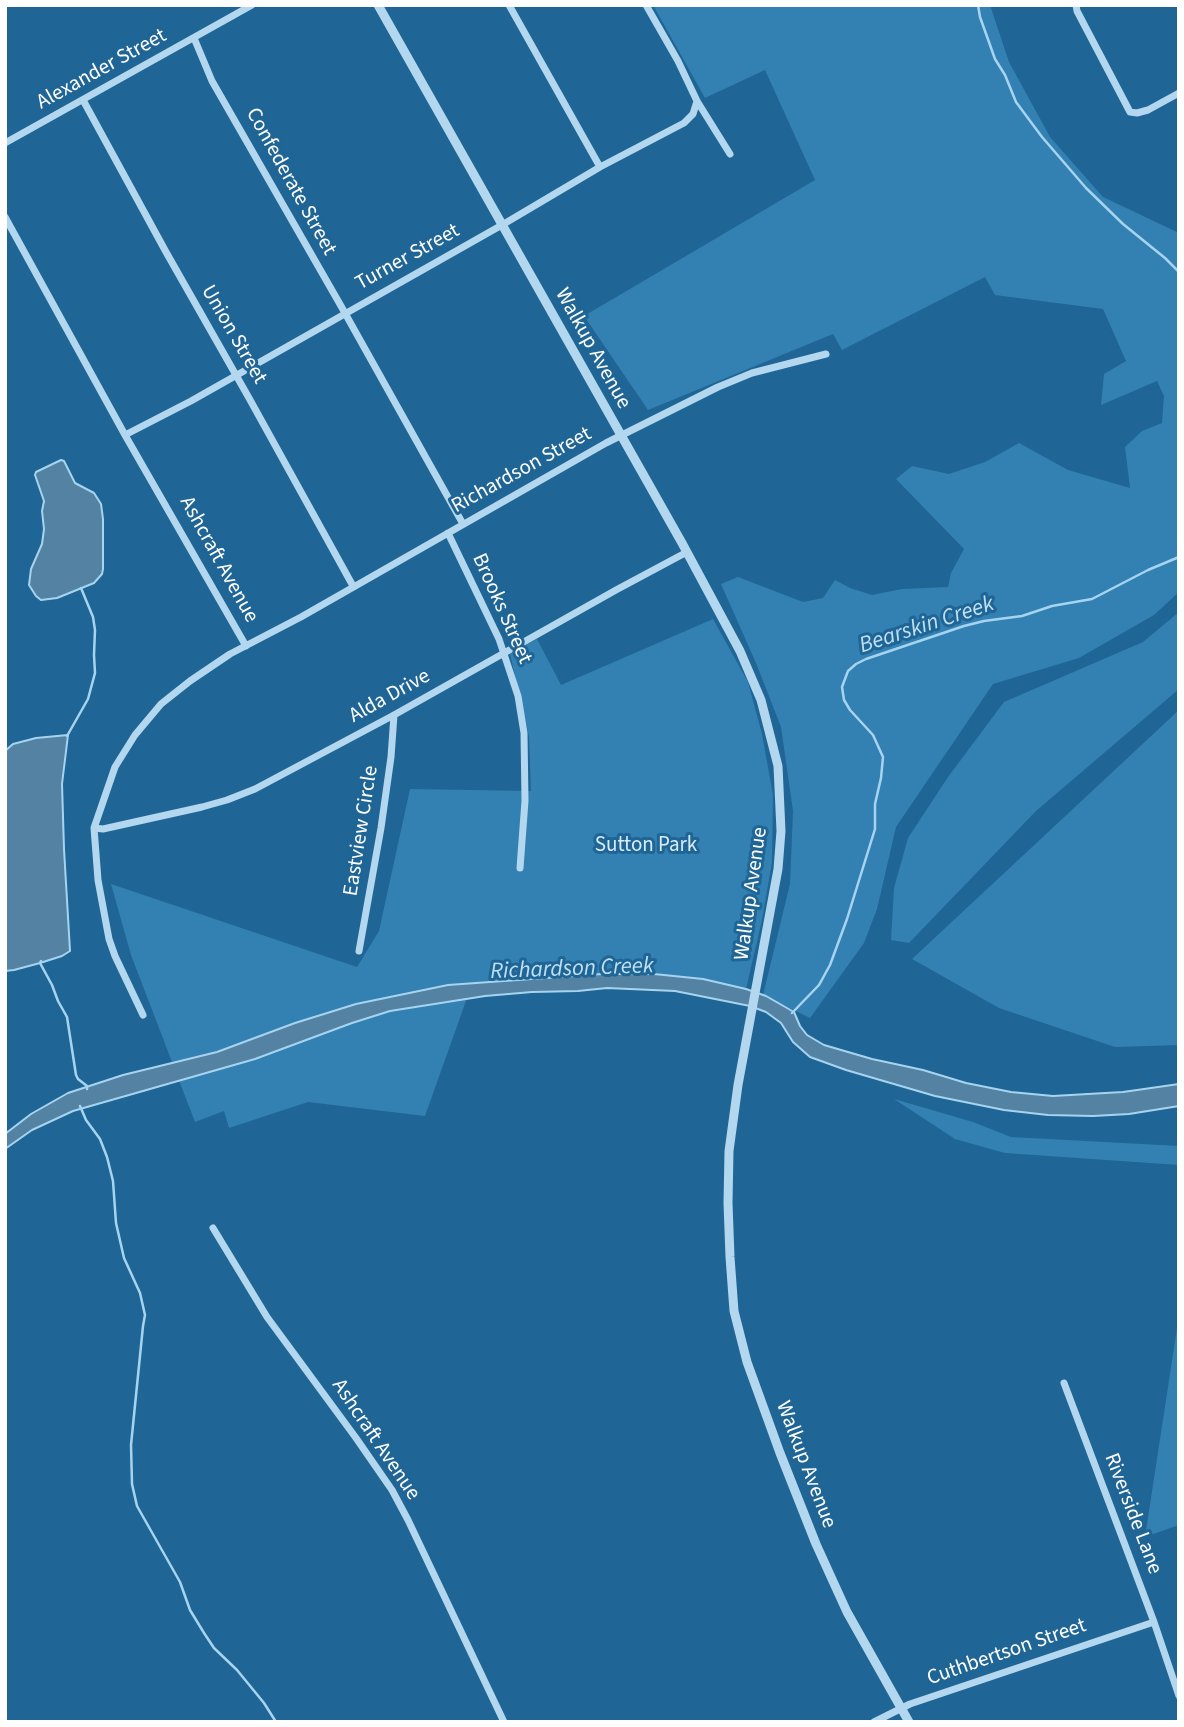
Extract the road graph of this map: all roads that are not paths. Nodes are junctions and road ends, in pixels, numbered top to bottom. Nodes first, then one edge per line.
1 (252, 5) edge
2 (378, 5) edge
3 (509, 5) edge
4 (646, 5) edge
5 (1076, 5) edge
6 (194, 38) junction
7 (1179, 93) edge
8 (83, 100) junction
9 (697, 101) junction
10 (5, 144) edge
11 (730, 154) dead end
12 (600, 167) junction
13 (5, 217) edge
14 (502, 225) junction
15 (345, 313) junction
16 (826, 354) dead end
17 (236, 375) junction
18 (125, 435) junction
19 (621, 436) junction
20 (463, 524) junction
21 (448, 533) junction
22 (687, 552) junction
23 (354, 586) junction
24 (246, 646) junction
25 (505, 653) junction
26 (394, 715) junction
27 (94, 828) junction
28 (520, 868) dead end
29 (359, 951) dead end
30 (143, 1015) dead end
31 (213, 1228) dead end
32 (1064, 1383) dead end
33 (1154, 1622) junction
34 (1179, 1696) edge
35 (902, 1709) junction
36 (504, 1722) edge
37 (874, 1722) edge
38 (909, 1722) edge

1 - 6 street, Alexander Street
2 - 14 street, Walkup Avenue
3 - 12 street
4 - 9 street
5 - 7 street
6 - 8 street, Alexander Street
6 - 15 street, Confederate Street
8 - 10 street, Alexander Street
8 - 17 street, Union Street
9 - 11 street
9 - 12 street, Turner Street
12 - 14 street, Turner Street
13 - 18 street, Ashcraft Avenue
14 - 15 street, Turner Street
14 - 19 street, Walkup Avenue
15 - 17 street, Turner Street
15 - 20 street, Confederate Street
16 - 19 street, Richardson Street
17 - 18 street, Turner Street
17 - 23 street, Union Street
18 - 24 street, Ashcraft Avenue
19 - 20 street, Richardson Street
19 - 22 street, Walkup Avenue
20 - 21 street, Richardson Street
21 - 23 street, Richardson Street
21 - 25 street, Brooks Street
22 - 25 street, Alda Drive
22 - 35 street, Walkup Avenue
23 - 24 street, Richardson Street
24 - 27 street, Ashcraft Avenue
25 - 26 street, Alda Drive
25 - 28 street, Brooks Street
26 - 27 street, Alda Drive
26 - 29 street, Eastview Circle
27 - 30 street, Ashcraft Avenue
31 - 36 street, Ashcraft Avenue
32 - 33 street, Riverside Lane
33 - 34 street, Riverside Lane
33 - 35 street, Cuthbertson Street
35 - 37 street, Cuthbertson Street
35 - 38 street, Walkup Avenue

